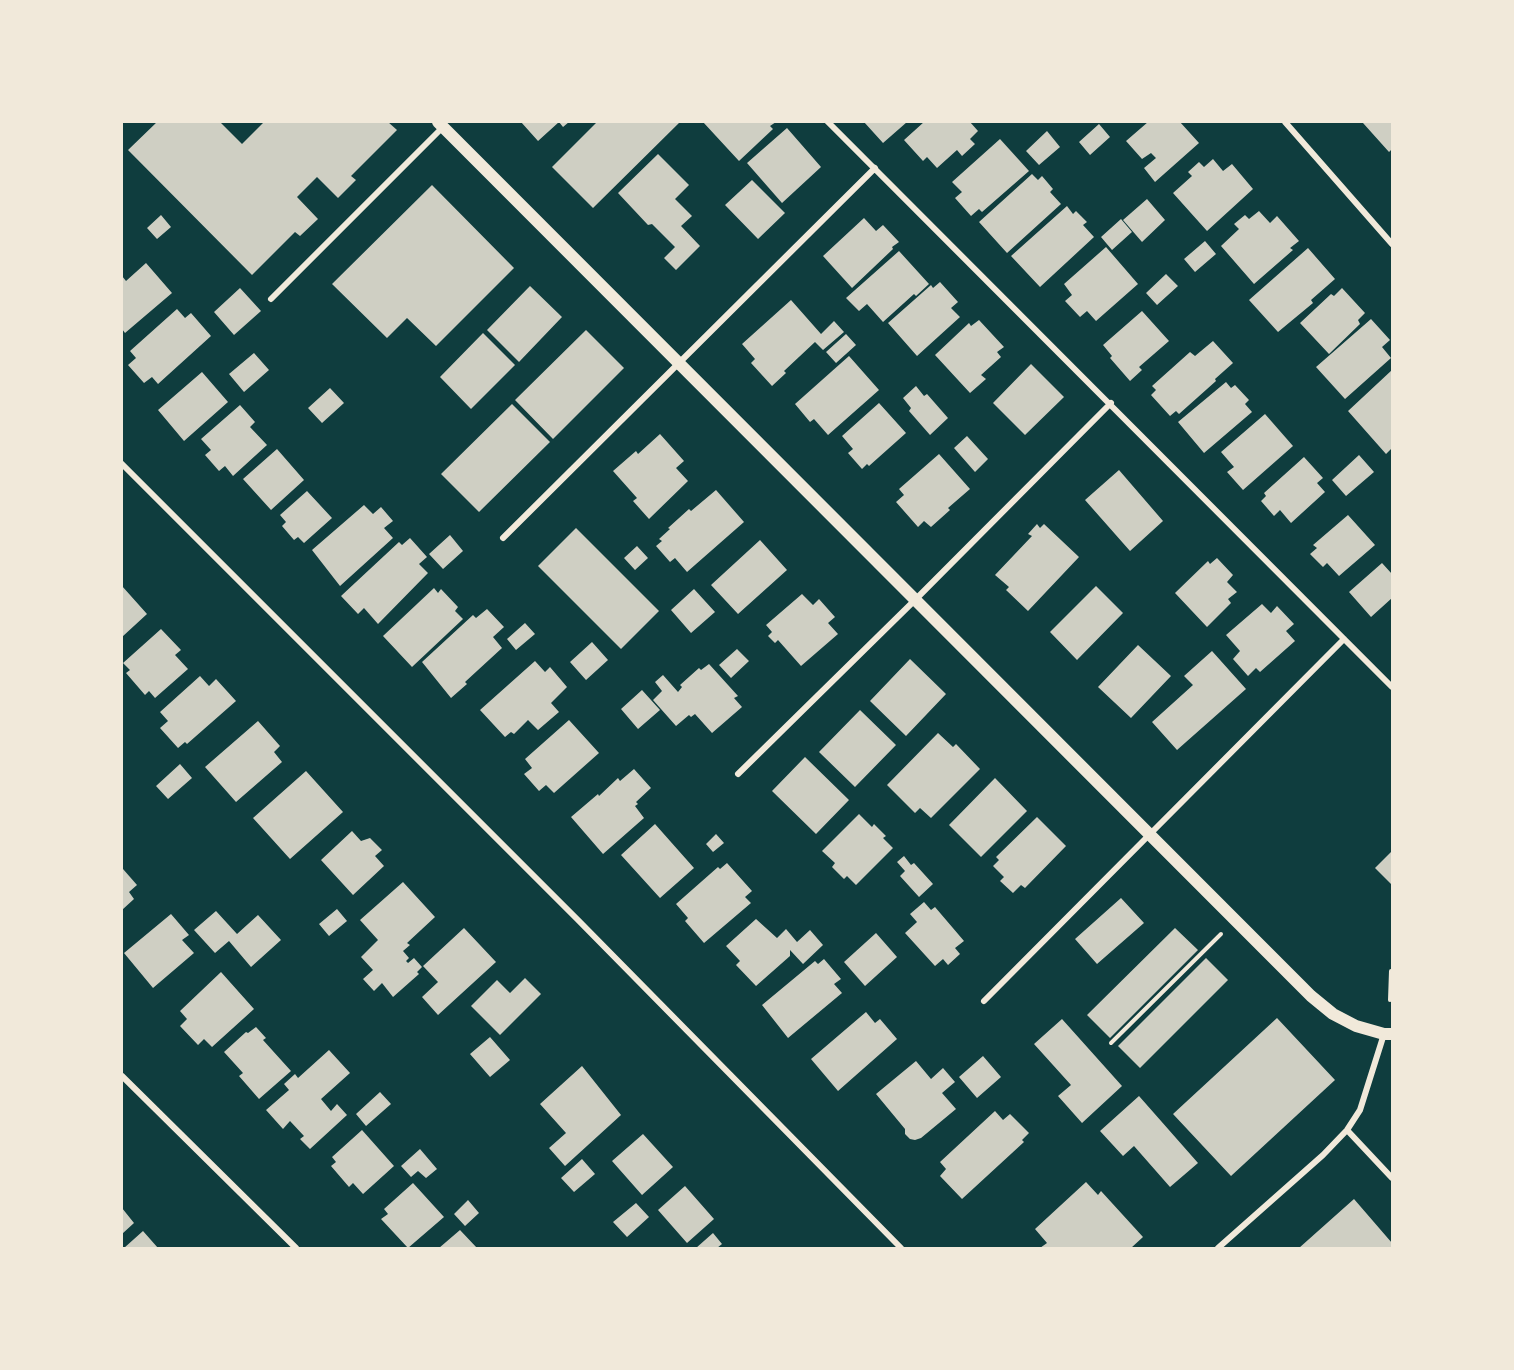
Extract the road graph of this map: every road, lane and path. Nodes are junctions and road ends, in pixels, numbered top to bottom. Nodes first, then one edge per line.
1 (828, 122) edge
2 (1285, 122) edge
3 (441, 124) edge
4 (875, 168) junction
5 (1392, 244) edge
6 (271, 299) dead end
7 (680, 363) junction
8 (1111, 403) junction
9 (122, 464) edge
10 (503, 538) dead end
11 (916, 599) junction
12 (1344, 639) junction
13 (1392, 687) edge
14 (738, 774) dead end
15 (1149, 834) junction
16 (1235, 920) junction
17 (1391, 971) edge
18 (1390, 1000) dead end
19 (984, 1001) dead end
20 (1388, 1034) edge
21 (1111, 1043) dead end
22 (122, 1076) edge
23 (1347, 1130) junction
24 (1392, 1178) edge
25 (296, 1248) edge
26 (902, 1248) edge
27 (1218, 1248) edge

1 - 4 street
2 - 5 street
3 - 6 street
3 - 7 main road
4 - 7 street
4 - 8 street
7 - 10 street
7 - 11 main road
8 - 11 street
8 - 12 street
9 - 26 street
11 - 14 street
11 - 15 main road
12 - 13 street
12 - 15 street
15 - 16 main road
15 - 19 street
16 - 20 main road
16 - 21 path
17 - 18 path
20 - 23 street
22 - 25 street
23 - 24 street
23 - 27 street

